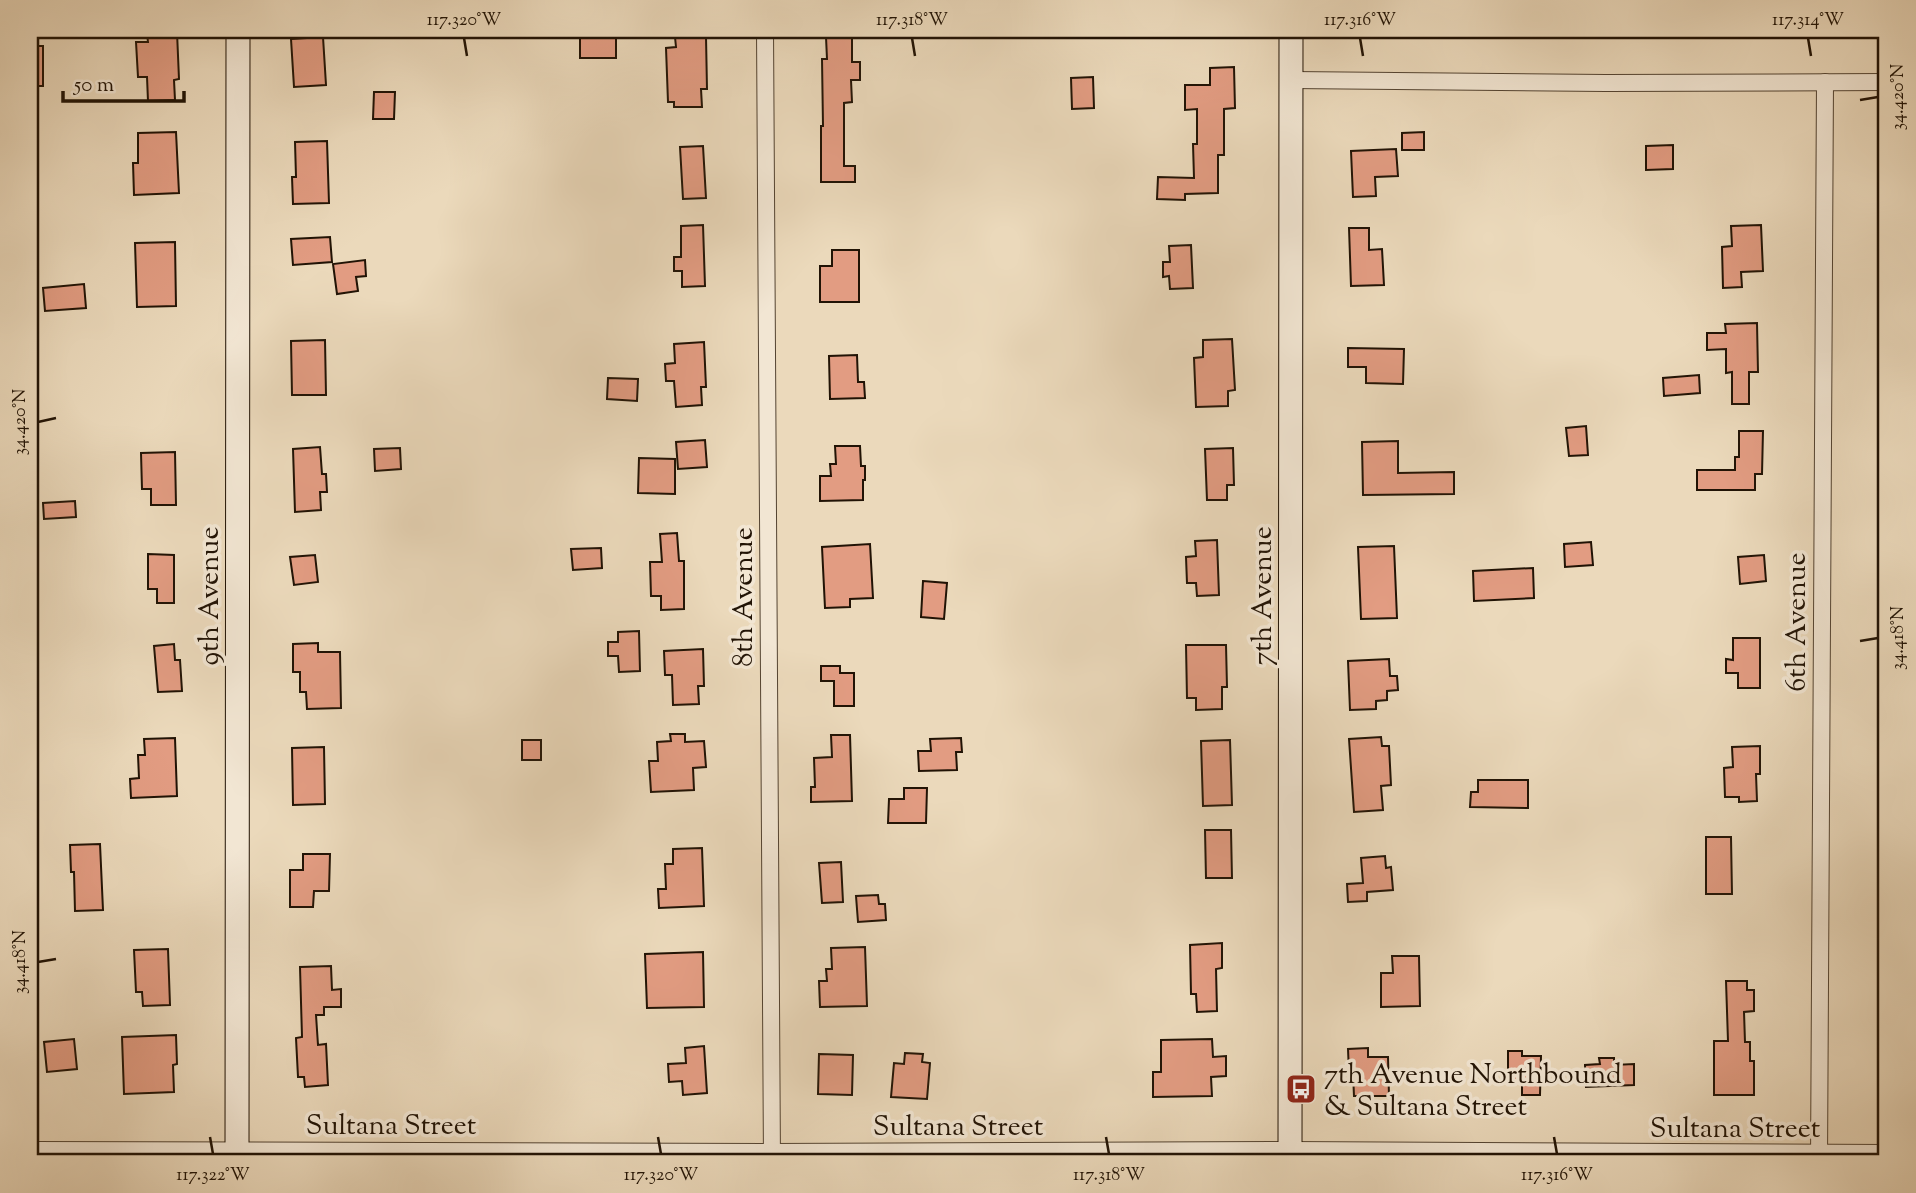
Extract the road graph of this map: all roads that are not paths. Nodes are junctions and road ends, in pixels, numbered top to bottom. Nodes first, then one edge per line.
1 (238, 30) edge
2 (765, 30) edge
3 (1291, 30) edge
4 (1292, 80) junction
5 (1825, 82) junction
6 (1886, 82) edge
7 (30, 1150) edge
8 (1886, 1153) edge
9 (237, 1156) edge
10 (772, 1157) edge
11 (1290, 1157) edge
12 (1819, 1158) edge

1 - 9 street, 9th Avenue
2 - 10 street, 8th Avenue
3 - 4 street, 7th Avenue
4 - 5 street
4 - 11 street, 7th Avenue
5 - 6 street
5 - 12 street, 6th Avenue
7 - 9 street, Sultana Street
8 - 12 street, Sultana Street
9 - 10 street, Sultana Street
10 - 11 street, Sultana Street
11 - 12 street, Sultana Street

